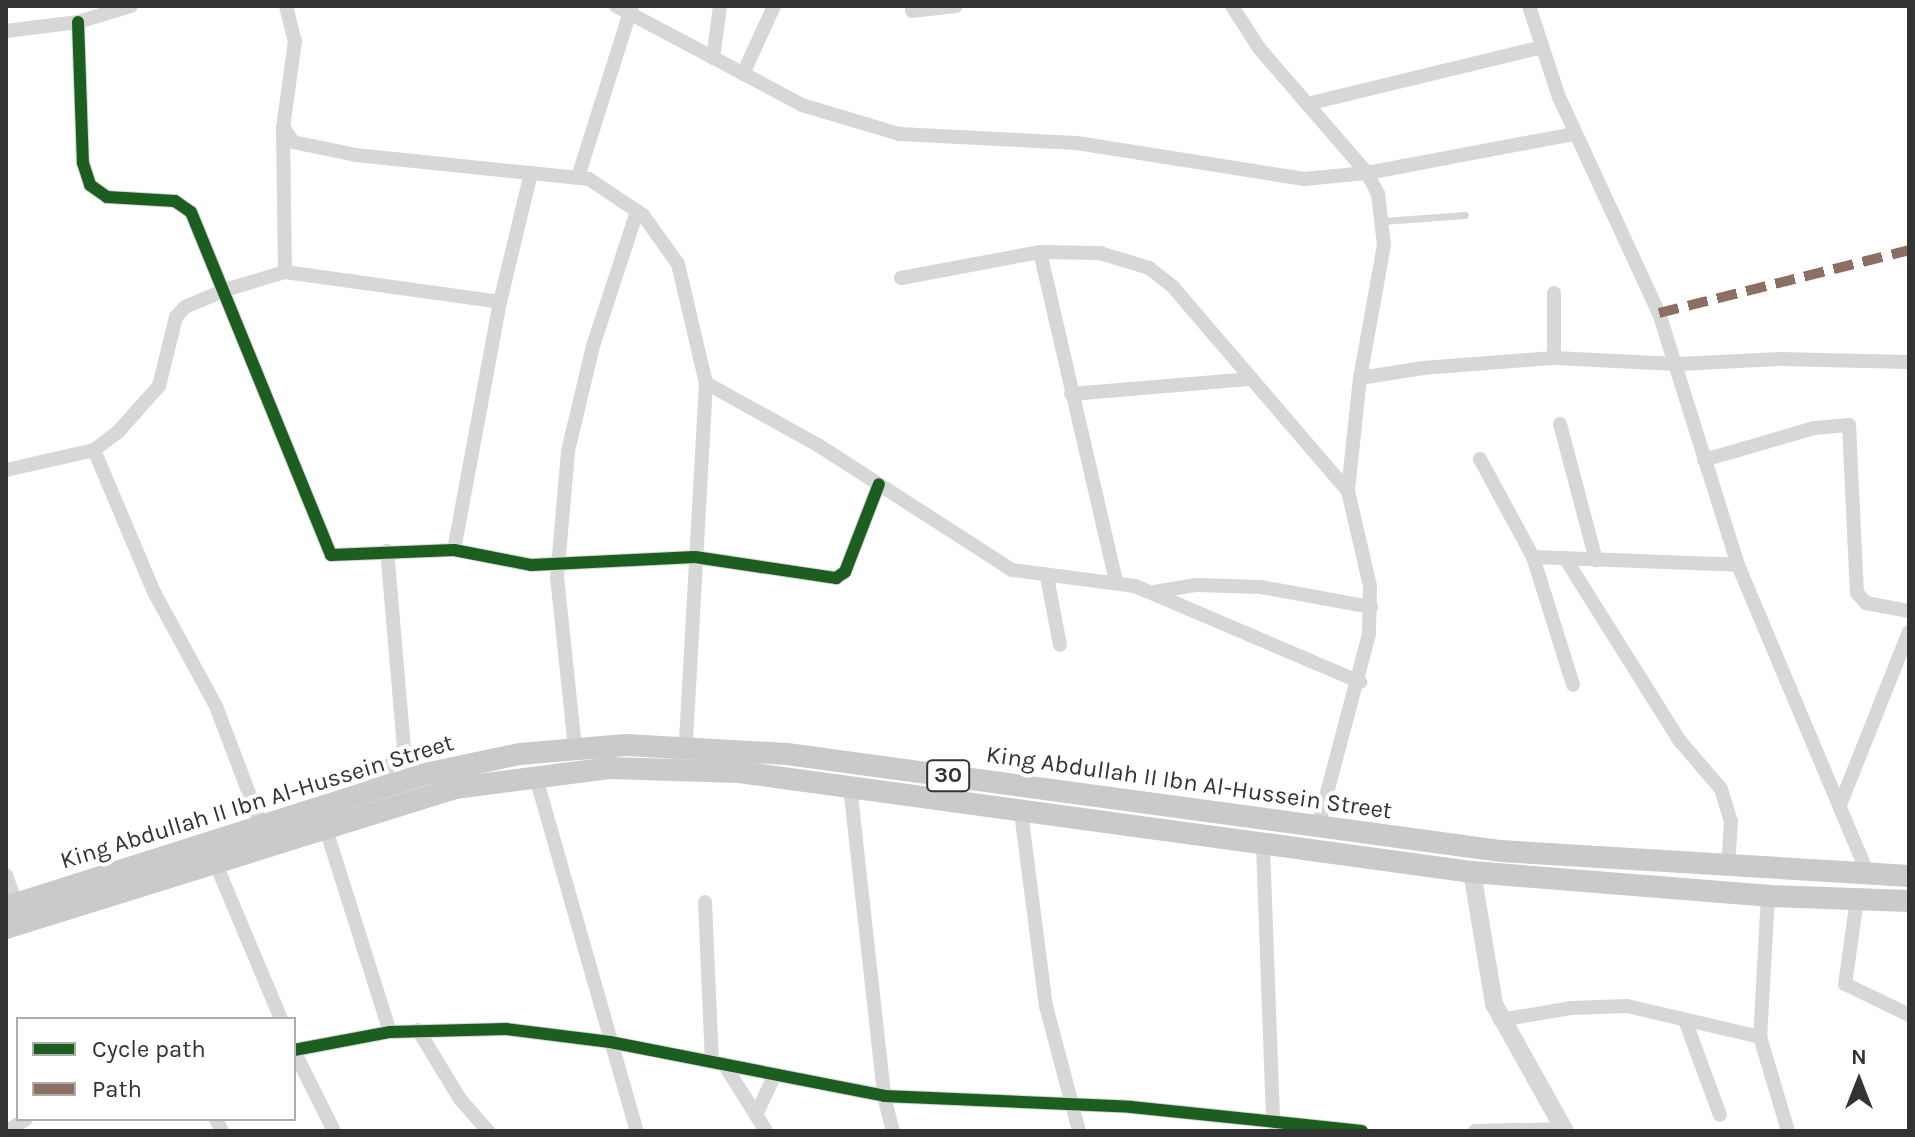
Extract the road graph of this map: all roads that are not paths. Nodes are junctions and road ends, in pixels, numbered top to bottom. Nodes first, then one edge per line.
1 (131, 6) edge
2 (286, 6) edge
3 (616, 6) edge
4 (720, 6) edge
5 (774, 6) edge
6 (956, 6) edge
7 (1232, 6) edge
8 (1529, 6) edge
9 (631, 11) edge
10 (912, 11) dead end
11 (78, 22) junction
12 (6, 31) edge
13 (1542, 47) junction
14 (713, 58) junction
15 (743, 74) junction
16 (1307, 104) junction
17 (283, 127) junction
18 (1574, 134) junction
19 (531, 173) junction
20 (1367, 173) junction
21 (578, 177) junction
22 (637, 211) junction
23 (1465, 215) dead end
24 (1383, 221) junction
25 (1040, 252) junction
26 (285, 272) junction
27 (901, 278) dead end
28 (225, 290) junction
29 (1554, 293) dead end
30 (500, 302) junction
31 (1554, 358) junction
32 (1909, 362) edge
33 (1678, 364) junction
34 (1360, 378) junction
35 (1251, 379) junction
36 (706, 383) junction
37 (1071, 394) junction
38 (1560, 424) dead end
39 (94, 450) junction
40 (1480, 459) dead end
41 (1704, 460) junction
42 (6, 470) edge
43 (879, 484) junction
44 (1348, 491) junction
45 (454, 550) junction
46 (387, 551) junction
47 (695, 557) junction
48 (1533, 557) junction
49 (1565, 558) junction
50 (1596, 560) junction
51 (557, 565) junction
52 (1738, 565) junction
53 (1047, 577) junction
54 (1116, 582) junction
55 (1154, 592) junction
56 (1371, 607) junction
57 (1909, 611) edge
58 (1909, 632) edge
59 (1060, 645) dead end
60 (1360, 682) junction
61 (1573, 685) dead end
62 (686, 745) junction
63 (575, 748) junction
64 (535, 774) junction
65 (951, 776) junction
66 (977, 780) junction
67 (850, 786) junction
68 (371, 788) junction
69 (949, 801) junction
70 (975, 805) junction
71 (1840, 805) junction
72 (1021, 812) junction
73 (261, 825) junction
74 (325, 826) junction
75 (1318, 827) junction
76 (1263, 846) junction
77 (215, 862) junction
78 (1728, 867) junction
79 (1472, 872) junction
80 (1868, 874) junction
81 (6, 875) edge
82 (1909, 876) edge
83 (1768, 896) junction
84 (1857, 899) junction
85 (1909, 901) edge
86 (705, 902) dead end
87 (11, 905) edge
88 (6, 928) edge
89 (1909, 1015) edge
90 (280, 1017) edge
91 (1500, 1020) junction
92 (1685, 1020) junction
93 (418, 1030) junction
94 (390, 1032) junction
95 (1760, 1037) junction
96 (610, 1042) junction
97 (296, 1050) edge
98 (296, 1054) edge
99 (718, 1063) junction
100 (775, 1074) junction
101 (884, 1096) junction
102 (1071, 1103) junction
103 (756, 1115) junction
104 (1720, 1115) dead end
105 (24, 1121) edge
106 (1273, 1123) junction
107 (1256, 1126) edge
108 (1565, 1130) edge
109 (7, 1131) edge
110 (334, 1131) edge
111 (488, 1131) edge
112 (637, 1131) edge
113 (766, 1131) edge
114 (893, 1131) edge
115 (1079, 1131) edge
116 (1362, 1131) edge
117 (1475, 1131) edge
118 (1788, 1131) edge

1 - 11 street
2 - 17 street
3 - 9 street
4 - 14 street
5 - 15 street
6 - 10 street
7 - 16 street
8 - 13 street
9 - 14 street
9 - 21 street
11 - 12 street
11 - 28 street
13 - 16 street
13 - 18 street
14 - 15 street
15 - 20 street
16 - 20 street
17 - 19 street
17 - 26 street
18 - 20 street
18 - 33 street
19 - 21 street
19 - 30 street
20 - 24 street
21 - 22 street
22 - 36 street
22 - 51 street
23 - 24 lane
24 - 34 street
25 - 27 street
25 - 35 street
25 - 37 street
26 - 28 street
26 - 30 street
28 - 39 street
28 - 46 street
29 - 31 street
30 - 45 street
31 - 33 street
31 - 34 street
32 - 33 street
33 - 41 street
34 - 44 street
35 - 37 street
35 - 44 street
36 - 43 street
36 - 47 street
37 - 54 street
38 - 50 street
39 - 42 street
39 - 73 street
40 - 48 street
41 - 52 street
41 - 57 street
43 - 47 street
43 - 53 street
44 - 56 street
45 - 46 street
45 - 51 street
46 - 68 street
47 - 51 street
47 - 62 street
48 - 49 street
48 - 61 street
49 - 50 street
49 - 78 street
50 - 52 street
51 - 63 street
52 - 71 street
53 - 54 street
53 - 59 street
54 - 55 street
55 - 56 street
55 - 60 street
56 - 60 street
58 - 71 street
60 - 75 street
62 - 63 main road, King Abdullah II Ibn Al-Hussein Street / 30
62 - 65 main road, King Abdullah II Ibn Al-Hussein Street / 30
63 - 68 main road, King Abdullah II Ibn Al-Hussein Street / 30
64 - 67 main road, King Abdullah II Ibn Al-Hussein Street / 30
64 - 74 main road, King Abdullah II Ibn Al-Hussein Street / 30
64 - 96 street
65 - 66 main road, King Abdullah II Ibn Al-Hussein Street / 30
65 - 69 main road
66 - 70 main road
66 - 75 main road, King Abdullah II Ibn Al-Hussein Street / 30
67 - 69 main road, King Abdullah II Ibn Al-Hussein Street / 30
67 - 101 street
68 - 73 main road, King Abdullah II Ibn Al-Hussein Street / 30
69 - 70 main road, King Abdullah II Ibn Al-Hussein Street / 30
70 - 72 main road, King Abdullah II Ibn Al-Hussein Street / 30
71 - 80 street
72 - 76 main road, King Abdullah II Ibn Al-Hussein Street / 30
72 - 102 street
73 - 87 main road, King Abdullah II Ibn Al-Hussein Street / 30
74 - 77 main road, King Abdullah II Ibn Al-Hussein Street / 30
74 - 94 street
75 - 78 main road, King Abdullah II Ibn Al-Hussein Street / 30
76 - 79 main road, King Abdullah II Ibn Al-Hussein Street / 30
76 - 106 street
77 - 88 main road, King Abdullah II Ibn Al-Hussein Street / 30
77 - 90 street
78 - 80 main road, King Abdullah II Ibn Al-Hussein Street / 30
79 - 83 main road, King Abdullah II Ibn Al-Hussein Street / 30
79 - 91 street
80 - 82 main road, King Abdullah II Ibn Al-Hussein Street / 30
81 - 87 street
83 - 84 main road, King Abdullah II Ibn Al-Hussein Street / 30
83 - 95 street
84 - 85 main road, King Abdullah II Ibn Al-Hussein Street / 30
84 - 89 street
86 - 99 street
91 - 92 street
91 - 108 street
92 - 95 street
92 - 104 street
93 - 94 street
93 - 96 street
93 - 111 street
94 - 97 street
95 - 118 street
96 - 99 street
96 - 112 street
98 - 110 street
99 - 100 street
99 - 103 street
100 - 101 street
100 - 103 street
101 - 102 street
101 - 114 street
102 - 107 street
102 - 115 street
103 - 113 street
105 - 109 street
106 - 107 street
106 - 116 street
108 - 117 street

